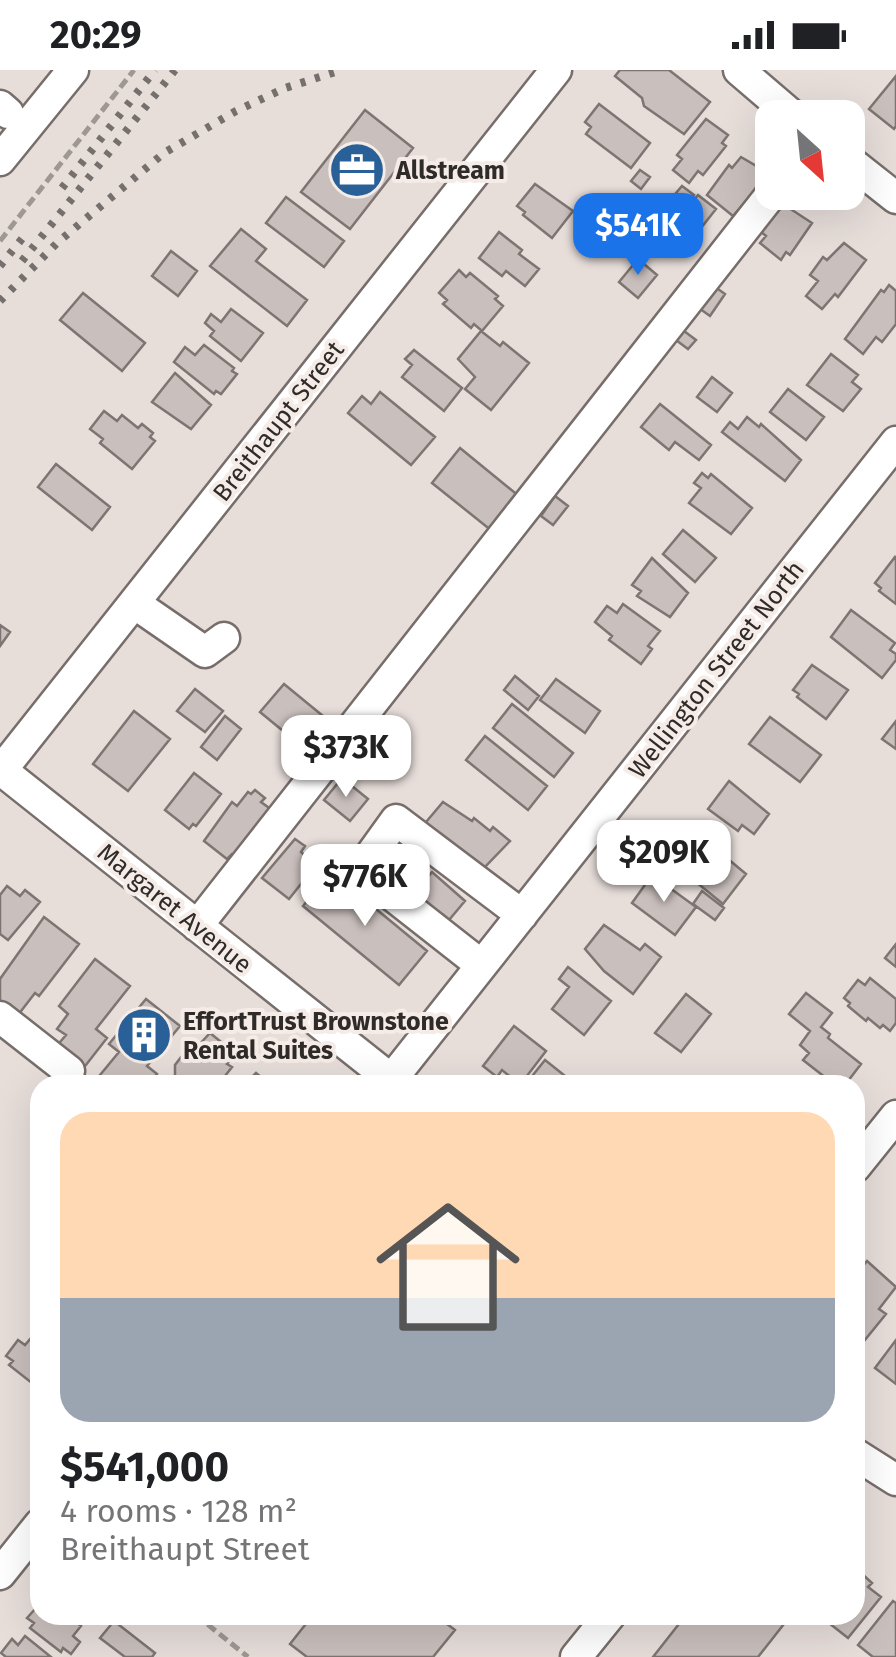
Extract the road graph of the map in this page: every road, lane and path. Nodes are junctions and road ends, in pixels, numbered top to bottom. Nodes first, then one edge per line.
1 (73, 70) edge
2 (134, 70) edge
3 (556, 70) edge
4 (739, 70) edge
5 (774, 100) edge
6 (0, 160) edge
7 (865, 173) edge
8 (896, 198) edge
9 (758, 210) edge
10 (0, 240) edge
11 (896, 442) edge
12 (134, 603) junction
13 (224, 638) dead end
14 (1, 770) edge
15 (522, 914) junction
16 (197, 926) junction
17 (481, 965) junction
18 (0, 1017) edge
19 (69, 1071) dead end
20 (382, 1075) edge
21 (398, 1075) edge
22 (896, 1116) edge
23 (865, 1155) edge
24 (865, 1460) edge
25 (896, 1480) edge
26 (30, 1536) edge
27 (0, 1574) edge
28 (208, 1625) edge
29 (602, 1625) edge
30 (248, 1657) edge
31 (576, 1657) edge

1 - 6 street
2 - 10 path
3 - 12 street, Breithaupt Street
4 - 5 street
7 - 8 street
9 - 16 street
11 - 15 street, Wellington Street North
12 - 13 street
12 - 14 street, Breithaupt Street
14 - 16 street, Margaret Avenue
15 - 17 street, Wellington Street North
15 - 17 street
16 - 20 street, Margaret Avenue
17 - 21 street, Wellington Street North
18 - 19 street
22 - 23 street
24 - 25 street
26 - 27 street
28 - 30 path
29 - 31 street

